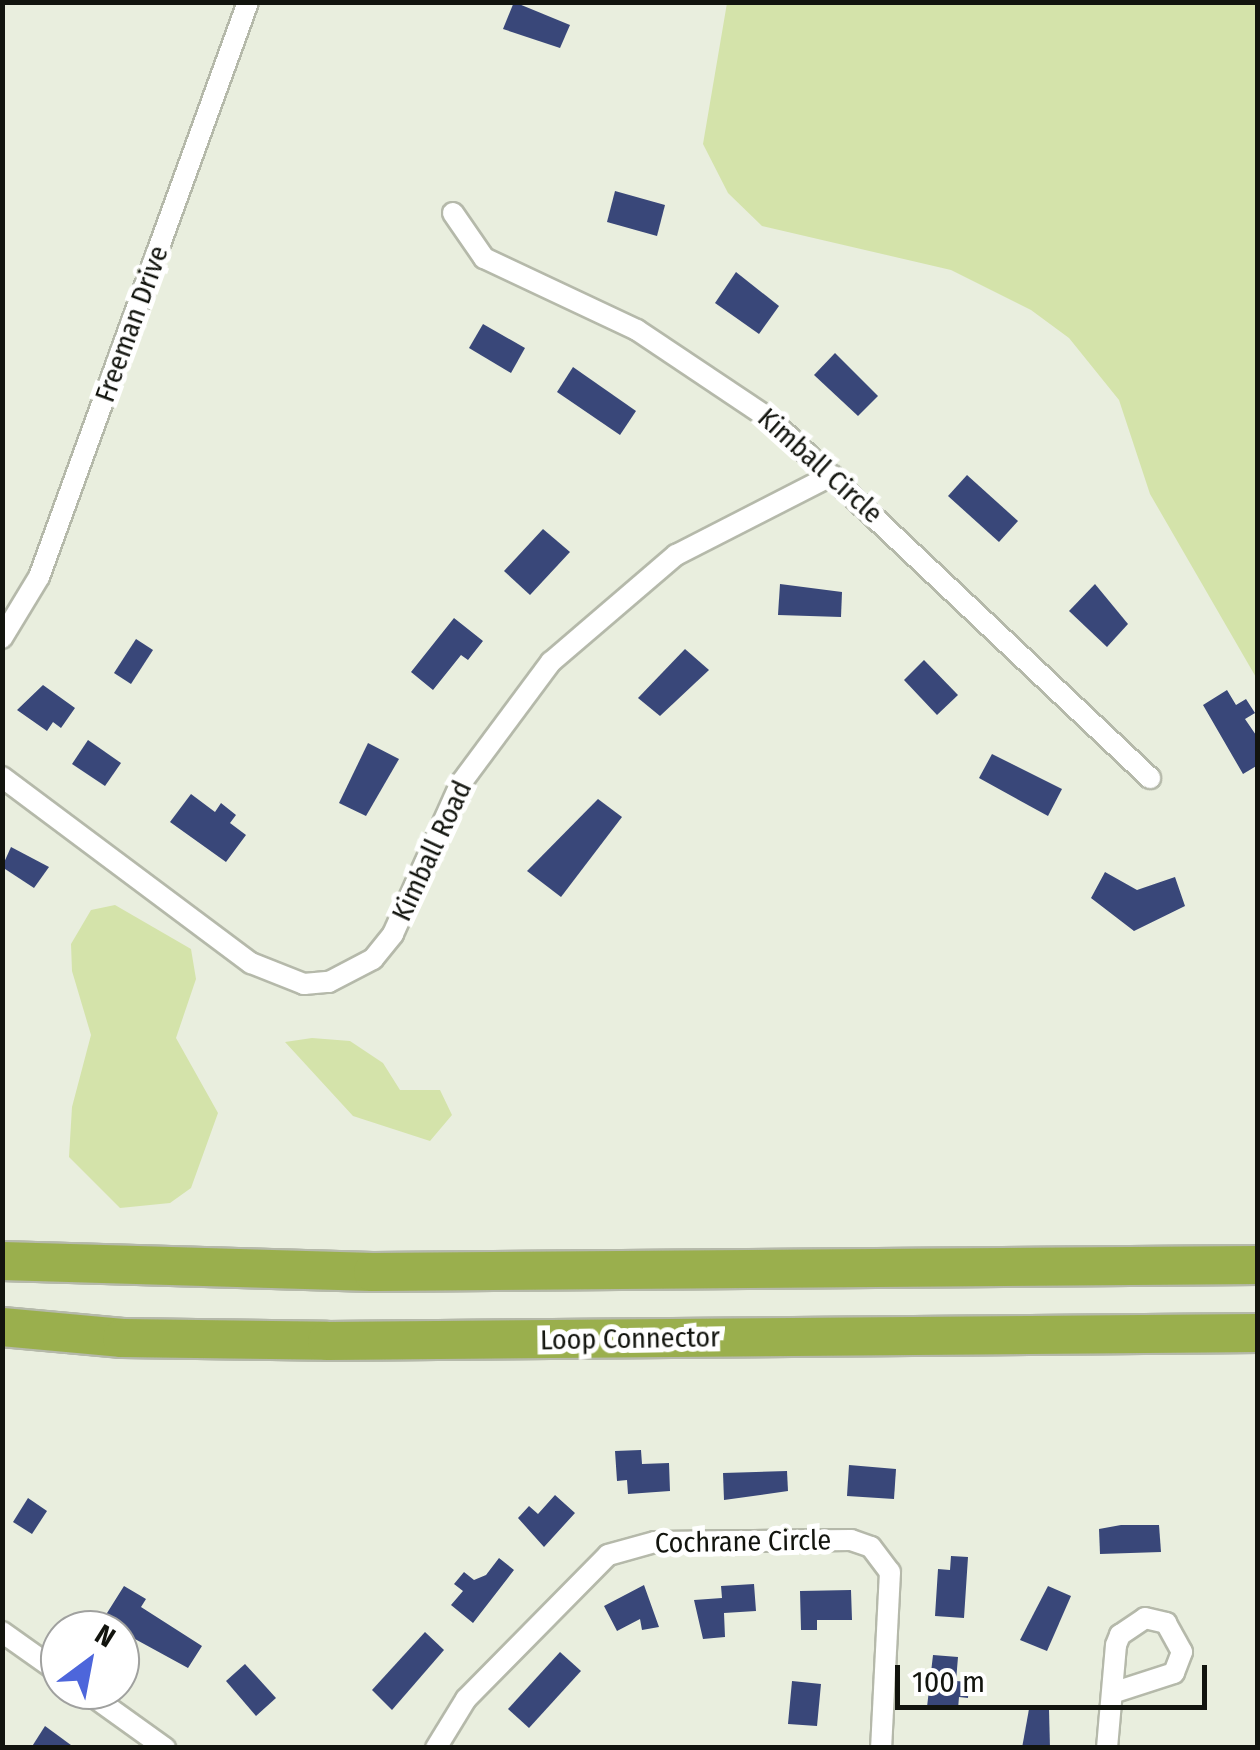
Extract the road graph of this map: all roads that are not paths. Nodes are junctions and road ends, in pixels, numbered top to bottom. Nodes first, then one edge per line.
1 (248, 2) edge
2 (453, 212) dead end
3 (832, 475) junction
4 (2, 638) edge
5 (2, 777) edge
6 (1150, 778) dead end
7 (2, 1262) edge
8 (1258, 1264) edge
9 (2, 1327) edge
10 (1258, 1333) edge
11 (2, 1632) edge
12 (40, 1659) edge
13 (1112, 1693) dead end
14 (112, 1710) edge
15 (165, 1748) edge
16 (436, 1748) edge
17 (881, 1748) edge
18 (1107, 1748) edge

1 - 4 street, Freeman Drive
2 - 3 street, Kimball Circle
3 - 5 street, Kimball Road
3 - 6 street, Kimball Circle
7 - 8 highway
9 - 10 highway, Loop Connector
11 - 12 street
13 - 18 street
14 - 15 street
16 - 17 street, Cochrane Circle

